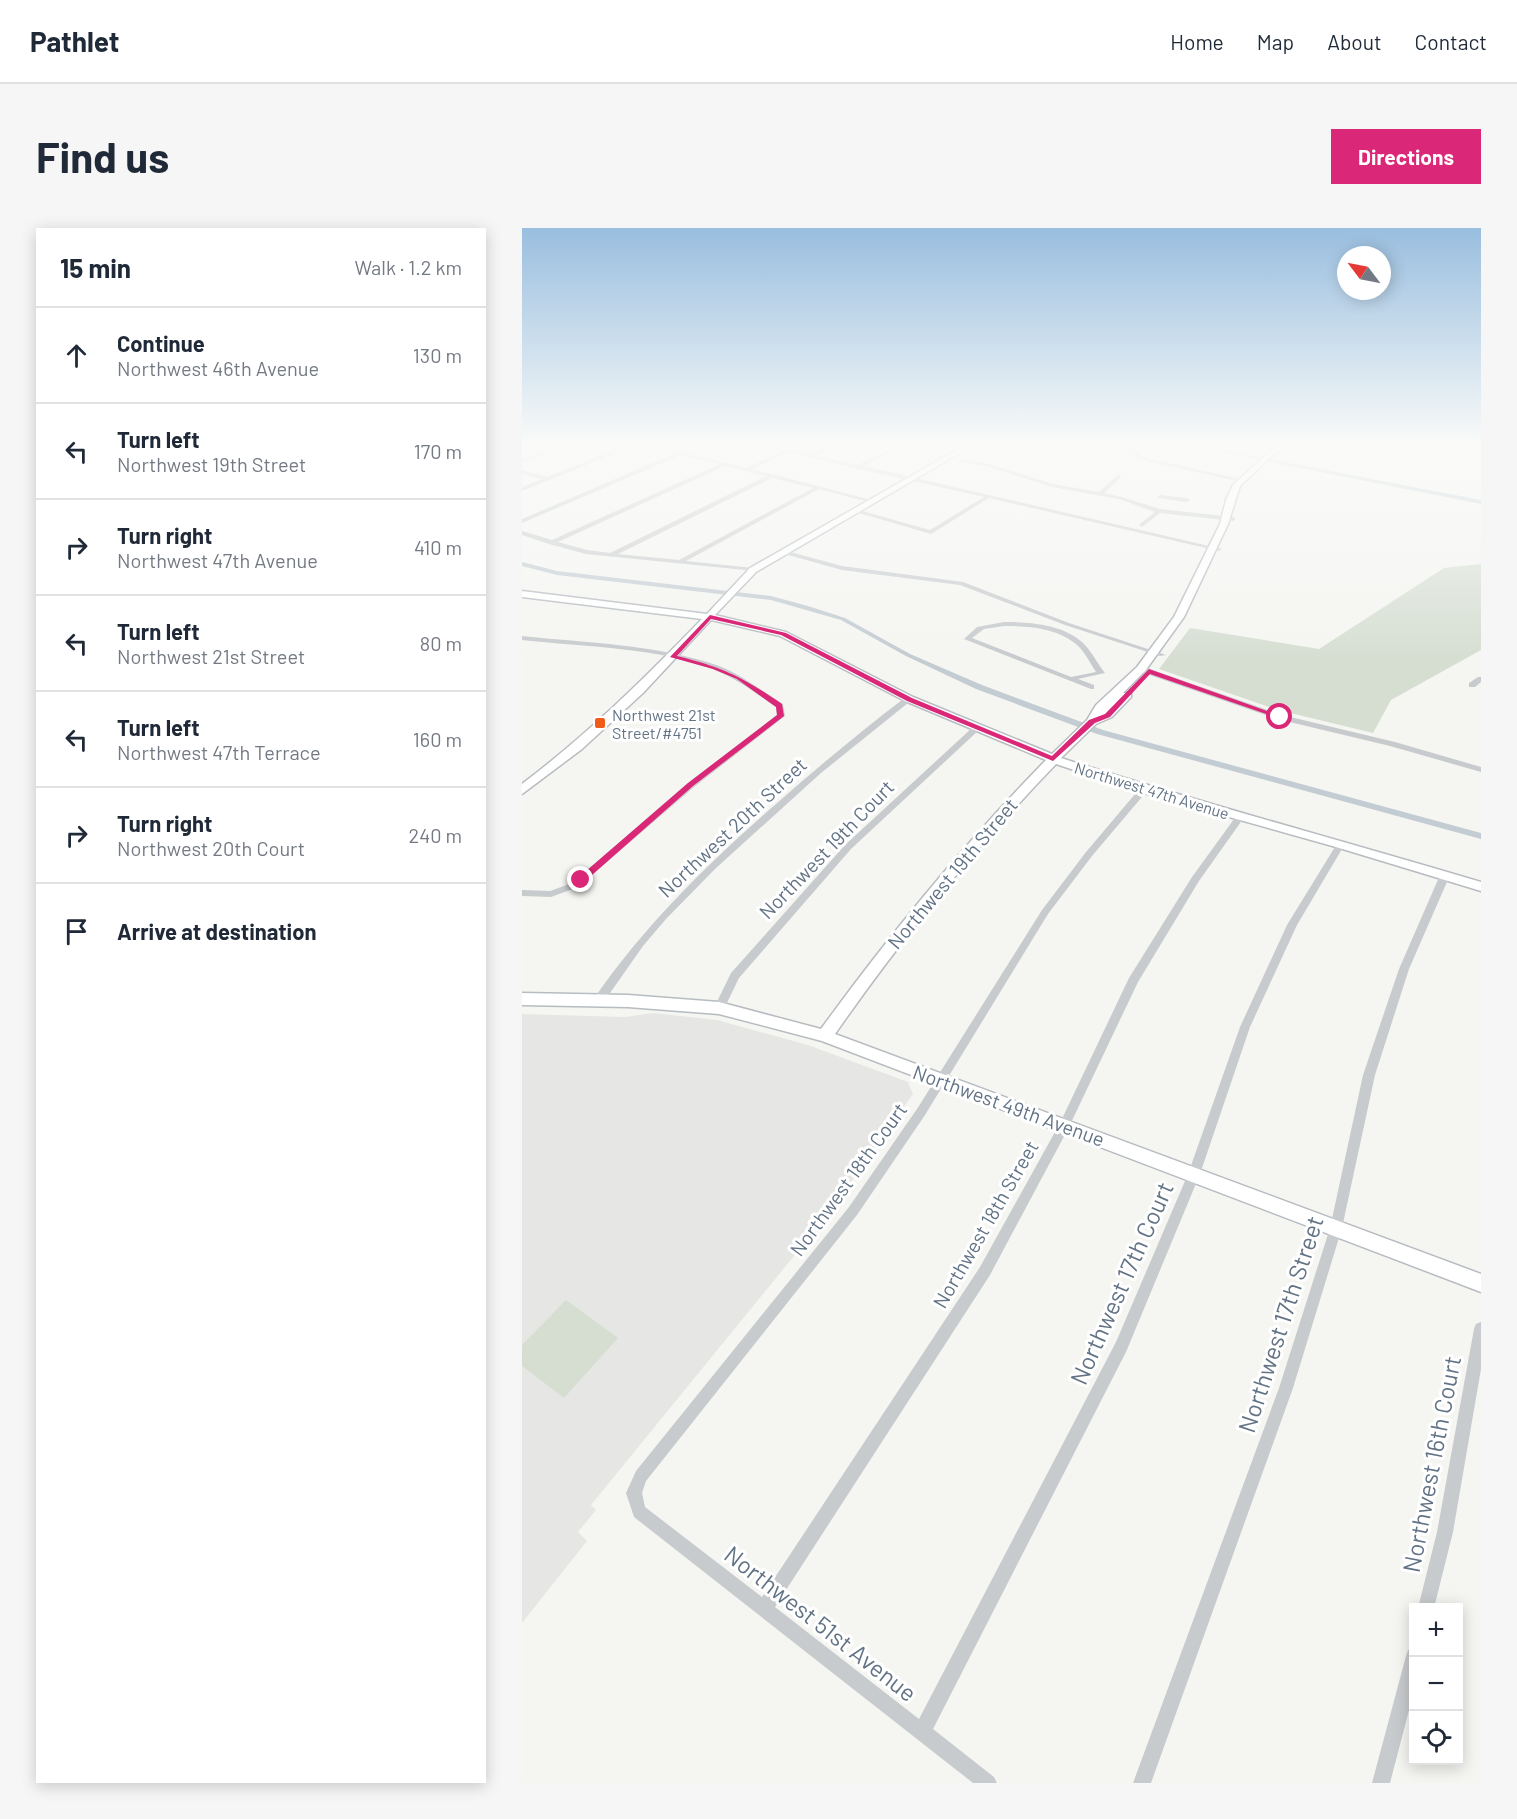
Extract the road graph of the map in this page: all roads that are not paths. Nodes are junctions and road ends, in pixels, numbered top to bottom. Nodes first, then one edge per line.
1 (611, 516) edge
2 (690, 516) edge
3 (767, 516) edge
4 (847, 516) edge
5 (872, 516) edge
6 (958, 516) edge
7 (1073, 516) edge
8 (1153, 516) edge
9 (1196, 516) edge
10 (1229, 516) edge
11 (1230, 516) edge
12 (1229, 519) junction
13 (1142, 525) dead end
14 (522, 533) edge
15 (551, 543) junction
16 (1216, 549) junction
17 (783, 552) junction
18 (609, 555) junction
19 (679, 562) junction
20 (753, 570) junction
21 (522, 594) edge
22 (710, 617) junction
23 (1064, 622) junction
24 (1050, 630) junction
25 (522, 638) edge
26 (1158, 653) junction
27 (673, 657) junction
28 (1145, 670) junction
29 (1069, 679) junction
30 (1481, 679) edge
31 (1472, 685) dead end
32 (1091, 687) dead end
33 (909, 699) junction
34 (976, 729) junction
35 (1053, 759) junction
36 (1481, 770) edge
37 (1144, 789) junction
38 (522, 790) edge
39 (1240, 817) junction
40 (1341, 844) junction
41 (1445, 875) junction
42 (1481, 887) edge
43 (522, 893) edge
44 (522, 999) edge
45 (599, 1000) junction
46 (719, 1008) junction
47 (825, 1036) junction
48 (940, 1080) junction
49 (1064, 1126) junction
50 (1194, 1174) junction
51 (1336, 1228) junction
52 (1481, 1283) edge
53 (1481, 1329) edge
54 (634, 1493) joint
55 (1427, 1603) edge
56 (764, 1609) junction
57 (1413, 1657) edge
58 (922, 1732) junction
59 (988, 1783) edge
60 (1142, 1783) edge
61 (1381, 1783) edge

1 - 15 street
2 - 18 street
3 - 19 street
4 - 17 street
5 - 6 street
7 - 16 street
8 - 13 street
9 - 12 street
10 - 12 street, Northwest 19th Street
11 - 12 street, Northwest 19th Street
12 - 16 street, Northwest 19th Street
14 - 15 street
15 - 18 street
16 - 26 street, Northwest 19th Street
17 - 20 street
17 - 23 street
18 - 19 street
19 - 20 street
20 - 22 street
21 - 22 street, Northwest 47th Avenue
22 - 27 street
22 - 33 street, Northwest 47th Avenue
23 - 24 street
23 - 26 street
24 - 29 street
24 - 29 street
25 - 27 street
26 - 28 street, Northwest 19th Street
27 - 38 street
27 - 43 street
28 - 35 street, Northwest 19th Street
28 - 36 street
29 - 32 street
30 - 31 street
33 - 34 street, Northwest 47th Avenue
33 - 45 street, Northwest 20th Street
34 - 35 street, Northwest 47th Avenue
34 - 46 street, Northwest 19th Court
35 - 37 street, Northwest 47th Avenue
35 - 47 street, Northwest 19th Street
37 - 39 street, Northwest 47th Avenue
37 - 48 street, Northwest 18th Court
39 - 40 street, Northwest 47th Avenue
39 - 49 street, Northwest 18th Street
40 - 41 street, Northwest 47th Avenue
40 - 50 street, Northwest 17th Court
41 - 42 street, Northwest 47th Avenue
41 - 51 street, Northwest 17th Street
44 - 45 street, Northwest 49th Avenue
45 - 46 street, Northwest 49th Avenue
46 - 47 street, Northwest 49th Avenue
47 - 48 street, Northwest 49th Avenue
48 - 49 street, Northwest 49th Avenue
48 - 54 street, Northwest 18th Court
49 - 50 street, Northwest 49th Avenue
49 - 56 street, Northwest 18th Street
50 - 51 street, Northwest 49th Avenue
50 - 58 street, Northwest 17th Court
51 - 52 street, Northwest 49th Avenue
51 - 60 street, Northwest 17th Street
53 - 55 street, Northwest 16th Court
54 - 56 street, Northwest 51st Avenue
56 - 58 street, Northwest 51st Avenue
57 - 61 street
58 - 59 street, Northwest 51st Avenue

